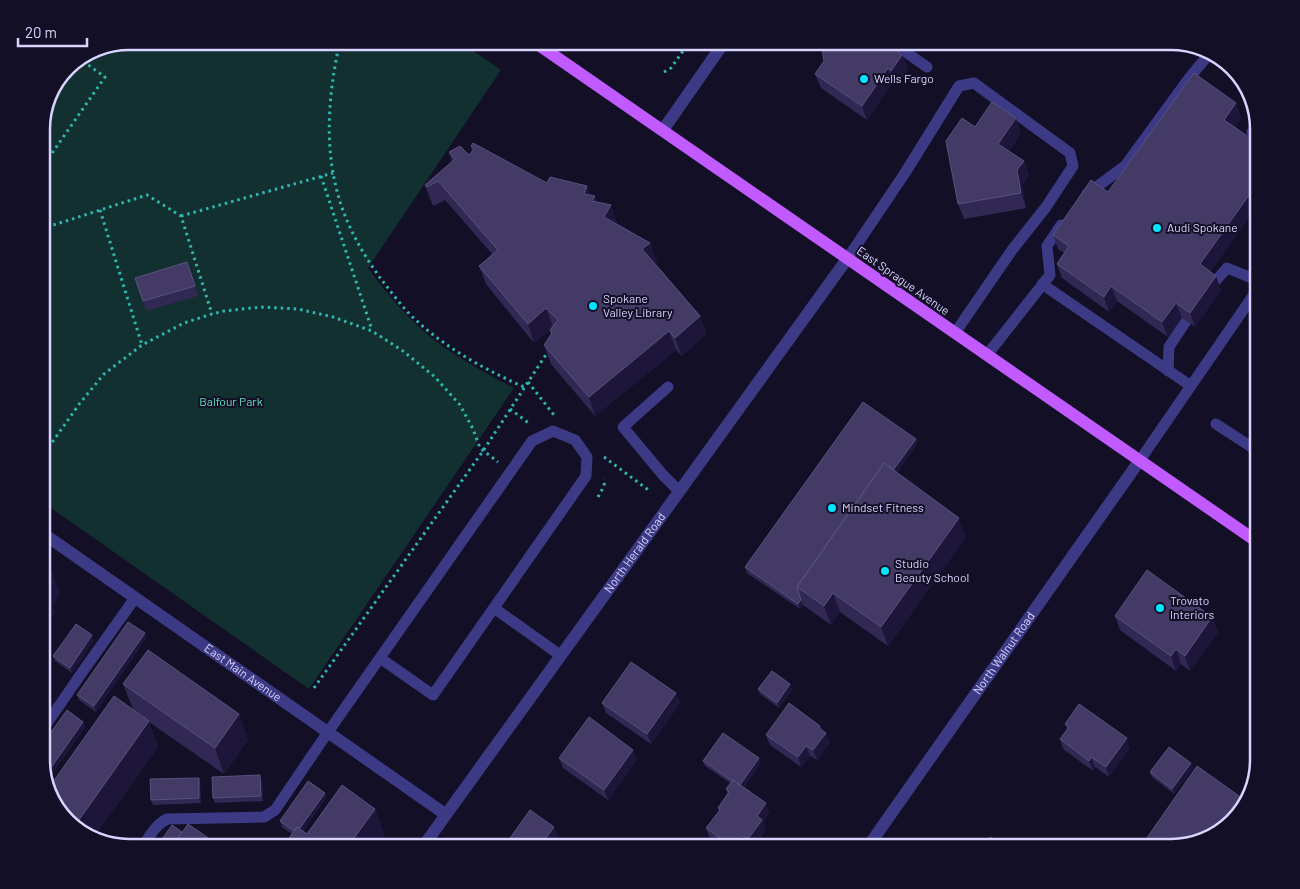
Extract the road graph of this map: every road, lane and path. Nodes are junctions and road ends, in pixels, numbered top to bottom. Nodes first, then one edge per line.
1 (338, 50) edge
2 (546, 50) edge
3 (684, 50) edge
4 (716, 50) edge
5 (903, 50) edge
6 (1206, 58) edge
7 (86, 63) edge
8 (927, 67) dead end
9 (664, 72) dead end
10 (663, 130) junction
11 (50, 156) edge
12 (1125, 166) junction
13 (333, 172) junction
14 (321, 176) junction
15 (1108, 193) edge
16 (1078, 201) edge
17 (100, 210) junction
18 (180, 216) junction
19 (1068, 216) edge
20 (50, 225) edge
21 (847, 259) junction
22 (1060, 261) edge
23 (1050, 274) junction
24 (1250, 277) edge
25 (1042, 284) junction
26 (1213, 284) edge
27 (1250, 300) edge
28 (212, 314) junction
29 (1186, 321) edge
30 (372, 331) junction
31 (955, 333) junction
32 (142, 345) junction
33 (549, 350) edge
34 (986, 355) junction
35 (1168, 371) junction
36 (528, 382) junction
37 (1191, 386) junction
38 (524, 387) junction
39 (668, 387) dead end
40 (510, 409) junction
41 (1216, 424) dead end
42 (533, 426) dead end
43 (553, 431) junction
44 (50, 445) edge
45 (1250, 446) edge
46 (483, 450) junction
47 (604, 457) dead end
48 (1140, 460) junction
49 (511, 471) junction
50 (679, 491) junction
51 (651, 492) dead end
52 (1250, 537) edge
53 (50, 538) edge
54 (135, 598) junction
55 (494, 608) junction
56 (560, 655) junction
57 (380, 658) junction
58 (314, 688) dead end
59 (50, 719) edge
60 (328, 732) junction
61 (445, 814) junction
62 (148, 839) edge
63 (428, 839) edge
64 (872, 839) edge

1 - 13 path
2 - 10 main road, East Sprague Avenue
3 - 9 path
4 - 10 street
5 - 8 lane
6 - 12 lane
7 - 11 path
10 - 21 main road, East Sprague Avenue
12 - 15 lane
12 - 16 lane
13 - 14 path
13 - 38 path
14 - 18 path
14 - 30 path
17 - 18 path
17 - 20 path
17 - 32 path
18 - 28 path
19 - 23 lane
21 - 31 main road, East Sprague Avenue
21 - 31 lane
21 - 50 street, North Herald Road
22 - 23 lane
23 - 25 lane
24 - 26 lane
25 - 34 lane
25 - 35 lane
27 - 37 lane
28 - 30 path
28 - 32 path
29 - 35 lane
30 - 46 path
31 - 34 main road, East Sprague Avenue
32 - 44 path
33 - 36 path
34 - 48 main road, East Sprague Avenue
35 - 37 lane
36 - 38 path
36 - 43 path
37 - 48 lane
38 - 40 path
39 - 50 lane
40 - 42 path
40 - 46 path
41 - 45 lane
43 - 49 lane
43 - 55 lane
46 - 49 path
46 - 58 path
47 - 51 path
48 - 52 main road, East Sprague Avenue
48 - 64 street, North Walnut Road
49 - 57 lane
50 - 56 street, North Herald Road
53 - 54 street, East Main Avenue
54 - 59 lane
54 - 60 street, East Main Avenue
55 - 56 lane
55 - 57 lane
56 - 61 street, North Herald Road
57 - 60 lane
60 - 61 street, East Main Avenue
60 - 62 lane
61 - 63 street, North Herald Road

